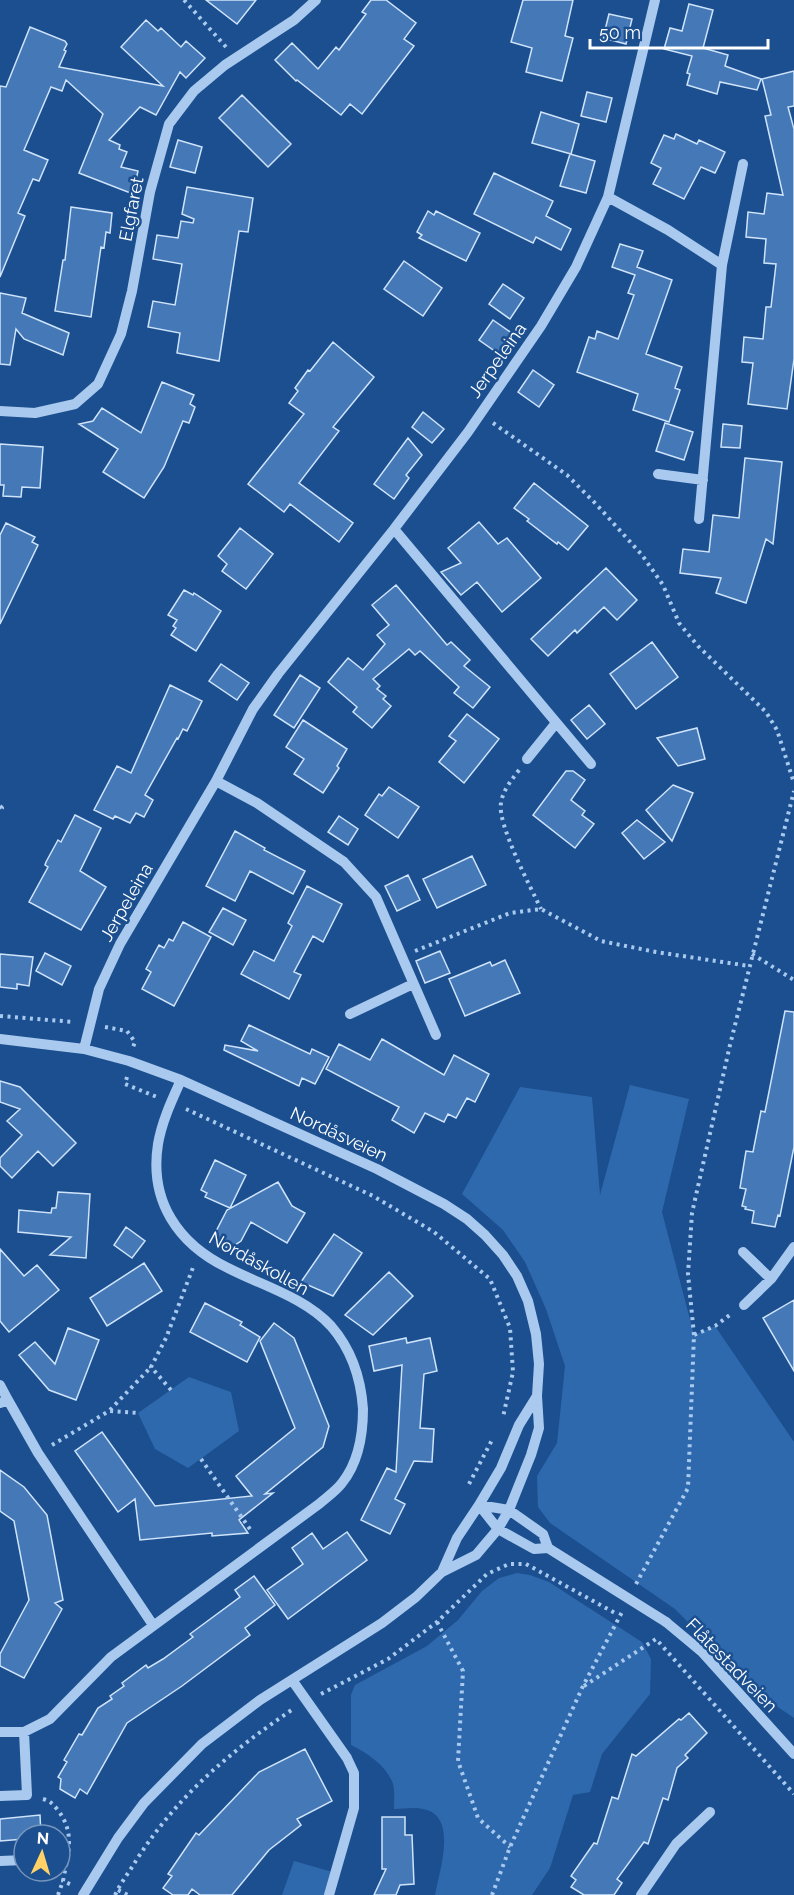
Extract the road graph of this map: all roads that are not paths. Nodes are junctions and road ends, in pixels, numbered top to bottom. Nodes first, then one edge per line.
1 (316, 0) edge
2 (655, 0) edge
3 (743, 164) dead end
4 (608, 197) junction
5 (722, 265) junction
6 (0, 411) edge
7 (658, 474) dead end
8 (703, 480) junction
9 (699, 519) dead end
10 (394, 529) junction
11 (556, 723) junction
12 (527, 759) road end
13 (591, 764) dead end
14 (216, 781) junction
15 (413, 984) junction
16 (350, 1014) dead end
17 (435, 1035) dead end
18 (0, 1039) edge
19 (84, 1049) junction
20 (181, 1080) junction
21 (794, 1247) edge
22 (743, 1252) dead end
23 (771, 1279) junction
24 (744, 1305) dead end
25 (0, 1385) edge
26 (537, 1396) junction
27 (4, 1402) edge
28 (479, 1505) junction
29 (509, 1510) junction
30 (501, 1525) junction
31 (548, 1548) junction
32 (442, 1572) junction
33 (153, 1625) junction
34 (292, 1680) junction
35 (0, 1732) edge
36 (24, 1732) junction
37 (794, 1754) edge
38 (0, 1796) edge
39 (710, 1812) dead end
40 (84, 1893) edge
41 (329, 1895) edge
42 (640, 1895) edge

1 - 6 street, Elgfaret
2 - 4 street, Jerpeleina
3 - 5 street
4 - 5 street
4 - 10 street, Jerpeleina
5 - 8 street
7 - 8 street
8 - 9 street
10 - 11 street
10 - 14 street, Jerpeleina
11 - 12 street
11 - 13 street
14 - 15 street
14 - 19 street, Jerpeleina
15 - 16 street
15 - 17 street
18 - 19 street, Nordåsveien
19 - 20 street, Nordåsveien
20 - 26 street, Nordåsveien
20 - 33 street, Nordåskollen
21 - 23 street
22 - 23 street
23 - 24 street
25 - 27 street
26 - 28 street
26 - 29 street, Nordåsveien
27 - 33 street
28 - 29 street, Flåtestadveien
28 - 30 street, Flåtestadveien
28 - 32 street
29 - 30 street, Nordåsveien
29 - 31 street, Flåtestadveien
30 - 31 street, Flåtestadveien
30 - 32 street
31 - 37 street, Flåtestadveien, bridge
32 - 34 street
33 - 36 street, Nordåskollen
34 - 40 street
34 - 41 street
35 - 36 street, Nordåskollen
36 - 38 street
39 - 42 street

